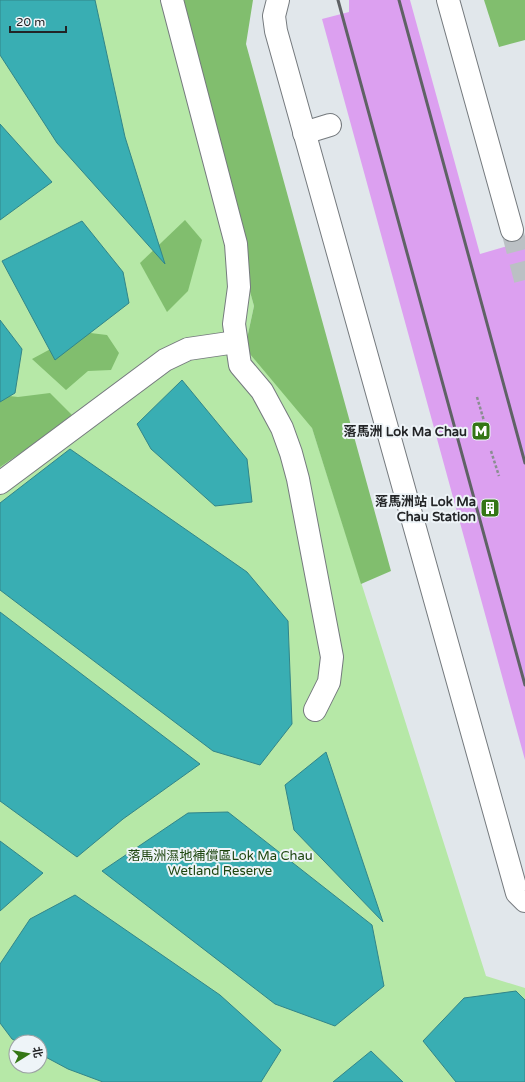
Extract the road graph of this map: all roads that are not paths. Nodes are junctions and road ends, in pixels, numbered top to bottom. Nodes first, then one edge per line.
1 (172, 0) edge
2 (278, 0) edge
3 (448, 0) edge
4 (330, 126) dead end
5 (304, 133) junction
6 (515, 223) tunnel mouth
7 (236, 342) junction
8 (0, 483) edge
9 (315, 710) dead end
10 (525, 901) edge

1 - 7 lane
2 - 5 lane
3 - 6 lane
4 - 5 lane
5 - 10 lane
7 - 8 lane
7 - 9 lane

